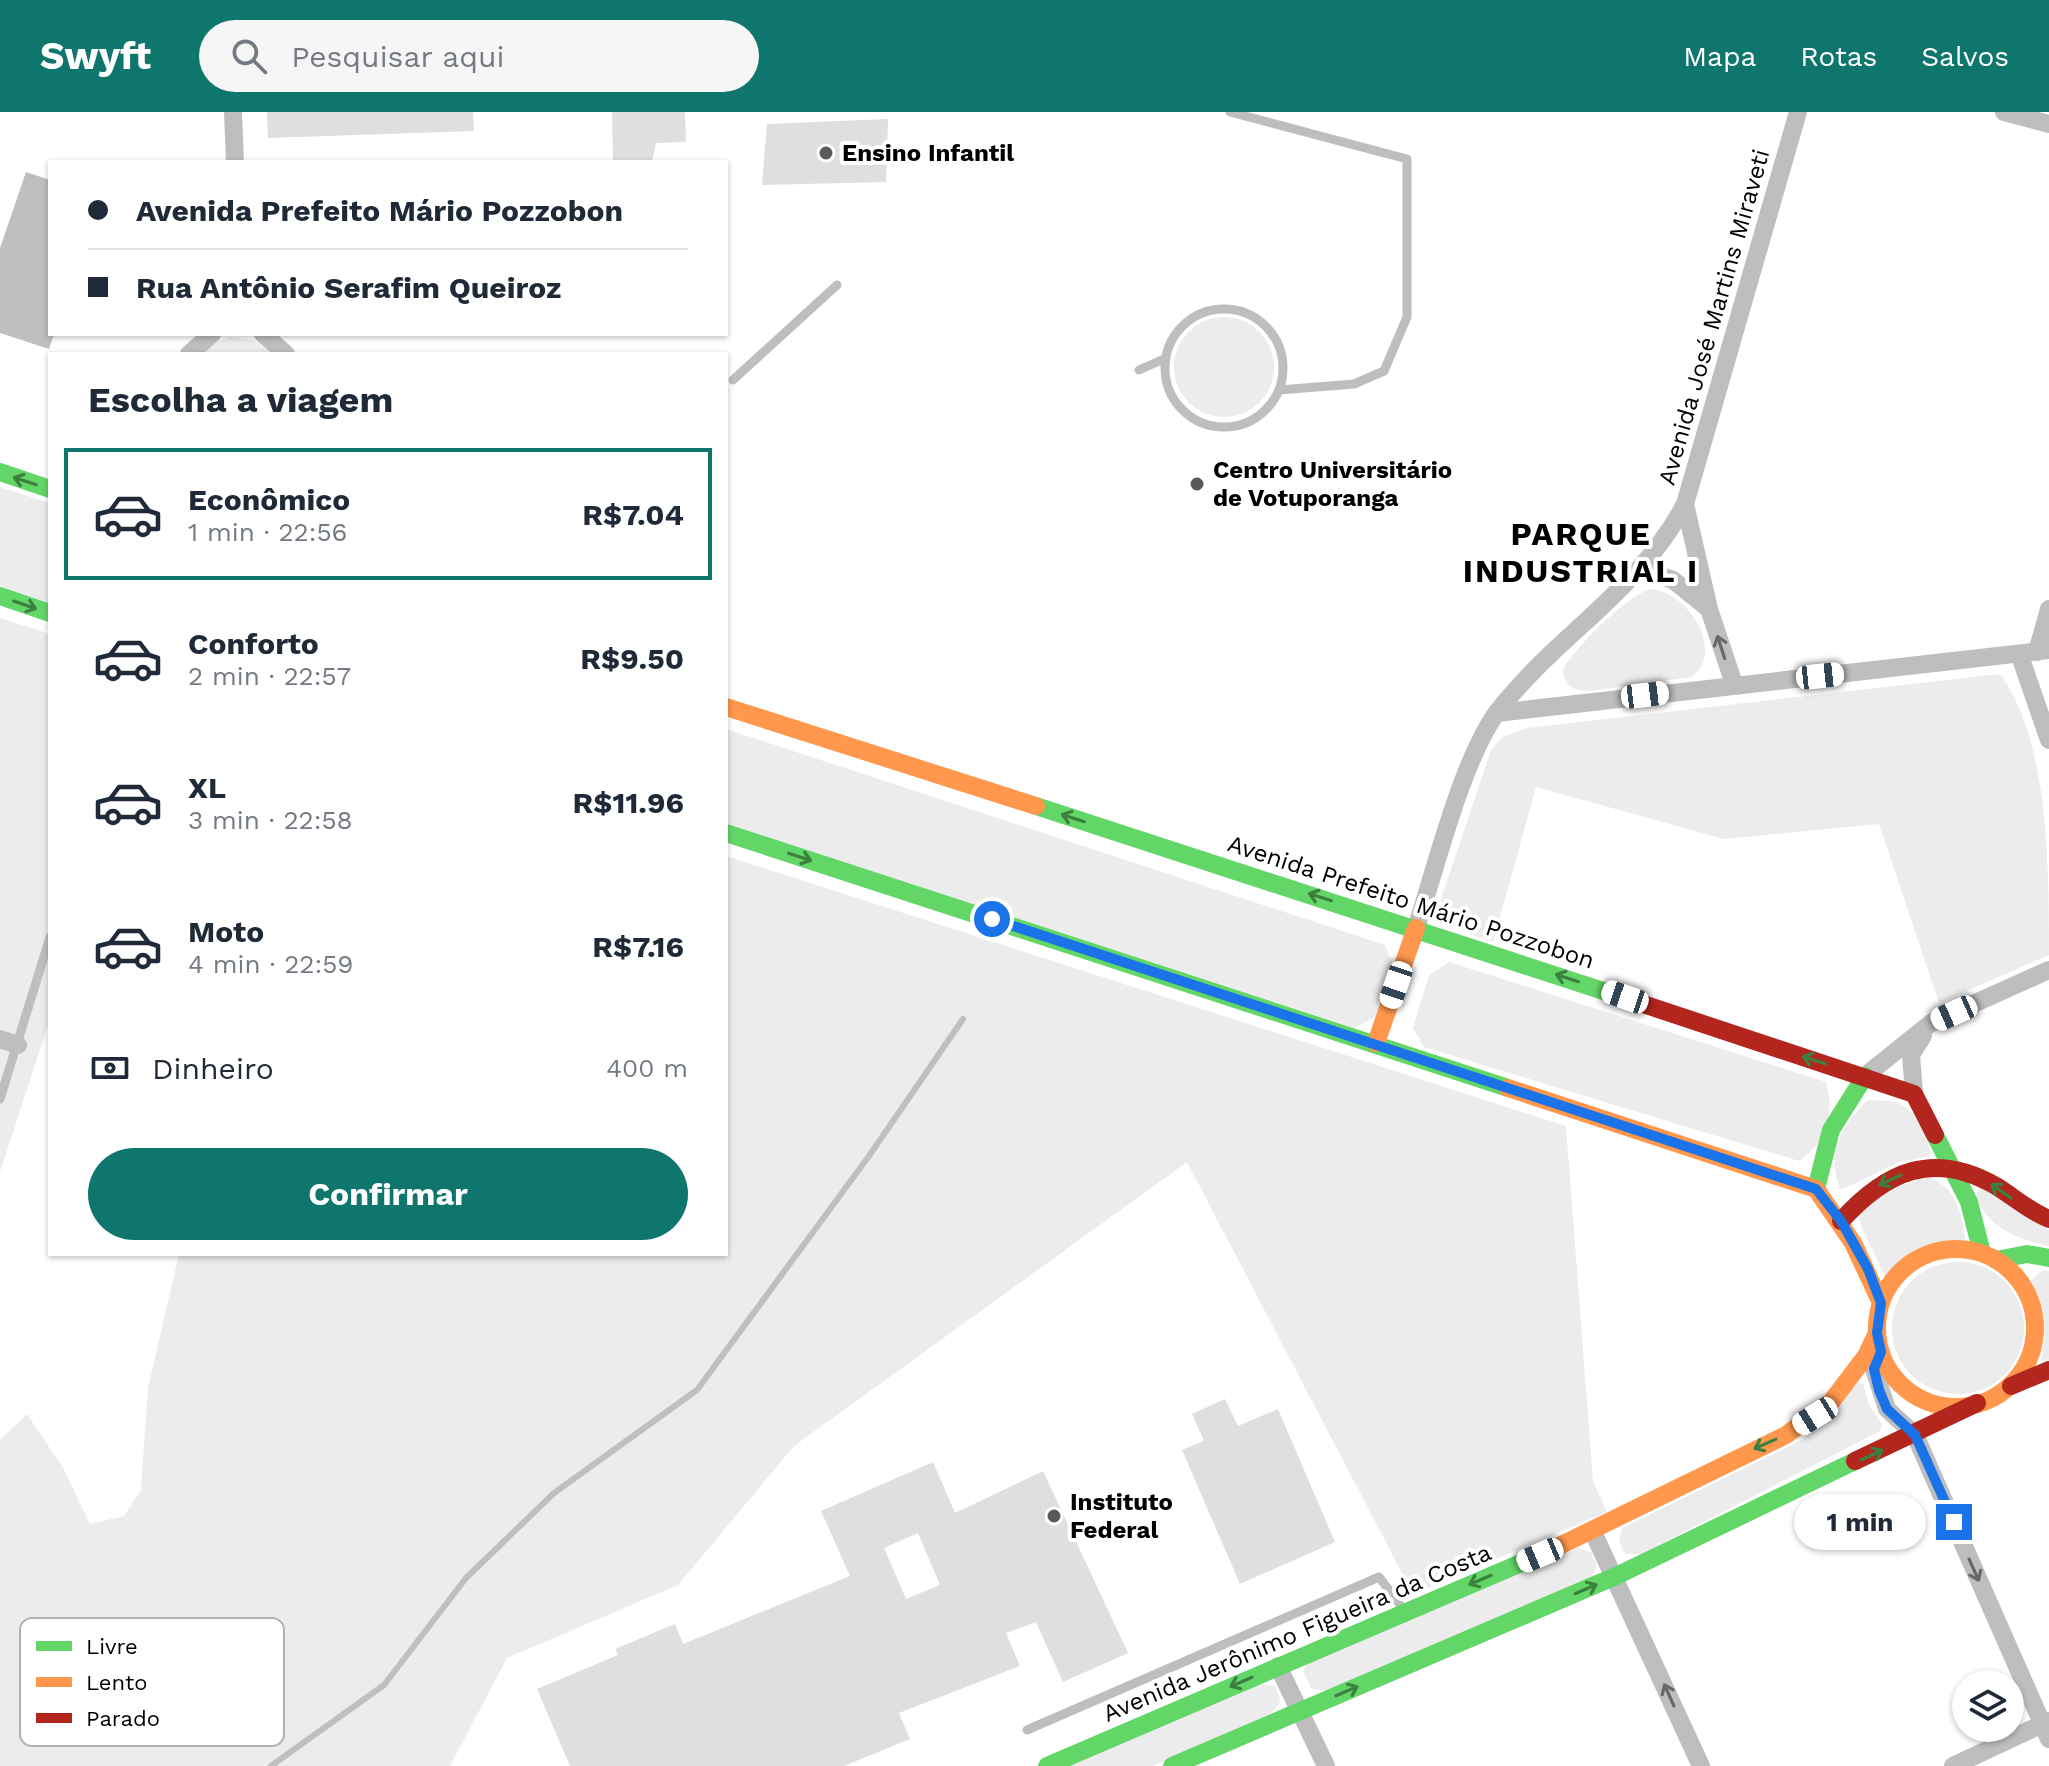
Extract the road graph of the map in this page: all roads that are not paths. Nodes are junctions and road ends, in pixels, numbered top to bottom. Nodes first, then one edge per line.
1 (233, 112) edge
2 (1230, 112) edge
3 (1798, 112) edge
4 (2004, 112) edge
5 (2049, 124) edge
6 (235, 160) edge
7 (837, 285) dead end
8 (210, 336) edge
9 (265, 336) edge
10 (191, 352) edge
11 (284, 352) edge
12 (1166, 358) junction
13 (1165, 374) junction
14 (733, 380) dead end
15 (1279, 390) junction
16 (0, 472) edge
17 (48, 488) edge
18 (1685, 504) junction
19 (1641, 569) junction
20 (0, 596) edge
21 (1709, 609) junction
22 (2049, 609) edge
23 (48, 612) edge
24 (2036, 653) edge
25 (1734, 684) junction
26 (728, 708) edge
27 (1497, 713) junction
28 (2049, 740) edge
29 (728, 834) edge
30 (1416, 928) junction
31 (48, 942) edge
32 (2049, 970) edge
33 (1931, 1023) junction
34 (9, 1042) edge
35 (1376, 1043) junction
36 (1865, 1076) junction
37 (1914, 1094) junction
38 (0, 1099) edge
39 (1952, 1168) junction
40 (1816, 1189) junction
41 (2049, 1219) edge
42 (1841, 1221) junction
43 (1989, 1256) junction
44 (2049, 1258) edge
45 (1881, 1303) junction
46 (1877, 1333) junction
47 (1881, 1352) junction
48 (2049, 1370) edge
49 (2004, 1389) junction
50 (1977, 1403) junction
51 (1915, 1435) junction
52 (1593, 1532) junction
53 (1616, 1576) junction
54 (1406, 1612) junction
55 (1278, 1666) junction
56 (1301, 1711) junction
57 (2047, 1728) edge
58 (1027, 1730) dead end
59 (1047, 1766) edge
60 (1172, 1766) edge
61 (1326, 1766) edge
62 (1701, 1766) edge
63 (1953, 1766) edge

1 - 6 street
2 - 15 lane
3 - 18 street, Avenida José Martins Miraveti
4 - 5 street
7 - 14 lane
8 - 10 street
9 - 11 street
12 - 13 lane
12 - 13 lane
12 - 15 lane
13 - 15 lane
17 -> 16 street
18 - 19 street, Avenida José Martins Miraveti
18 - 21 street
19 - 21 street
19 - 27 street, Avenida José Martins Miraveti
20 -> 23 street
25 -> 21 street
22 - 24 street
24 - 25 street
24 - 28 street
25 - 27 street
30 -> 26 street, Avenida Prefeito Mário Pozzobon
27 - 30 street, Avenida José Martins Miraveti
29 -> 35 street
30 - 35 street
36 -> 30 street, Avenida Prefeito Mário Pozzobon
31 - 34 lane
32 - 33 street
33 - 36 street
33 - 37 street
34 - 38 lane
35 - 40 street
36 - 37 street, Avenida Prefeito Mário Pozzobon
36 - 40 street
37 - 39 street
41 -> 39 street
39 -> 42 street
39 - 43 street
40 - 42 street
42 - 45 street
43 - 44 street
43 - 45 street
43 - 49 street
45 - 46 street
46 - 47 street
46 -> 52 street, Avenida Jerônimo Figueira da Costa
47 - 50 street
47 - 51 street
48 - 49 street
49 - 50 street
50 - 51 street
53 -> 51 street
51 -> 57 street
52 - 53 street
52 -> 54 street, Avenida Jerônimo Figueira da Costa
56 -> 53 street
62 -> 53 street
54 - 55 street, Avenida Jerônimo Figueira da Costa
54 - 58 lane
55 - 56 street
55 -> 59 street, Avenida Jerônimo Figueira da Costa
56 - 60 street
56 - 61 street
57 - 63 street

